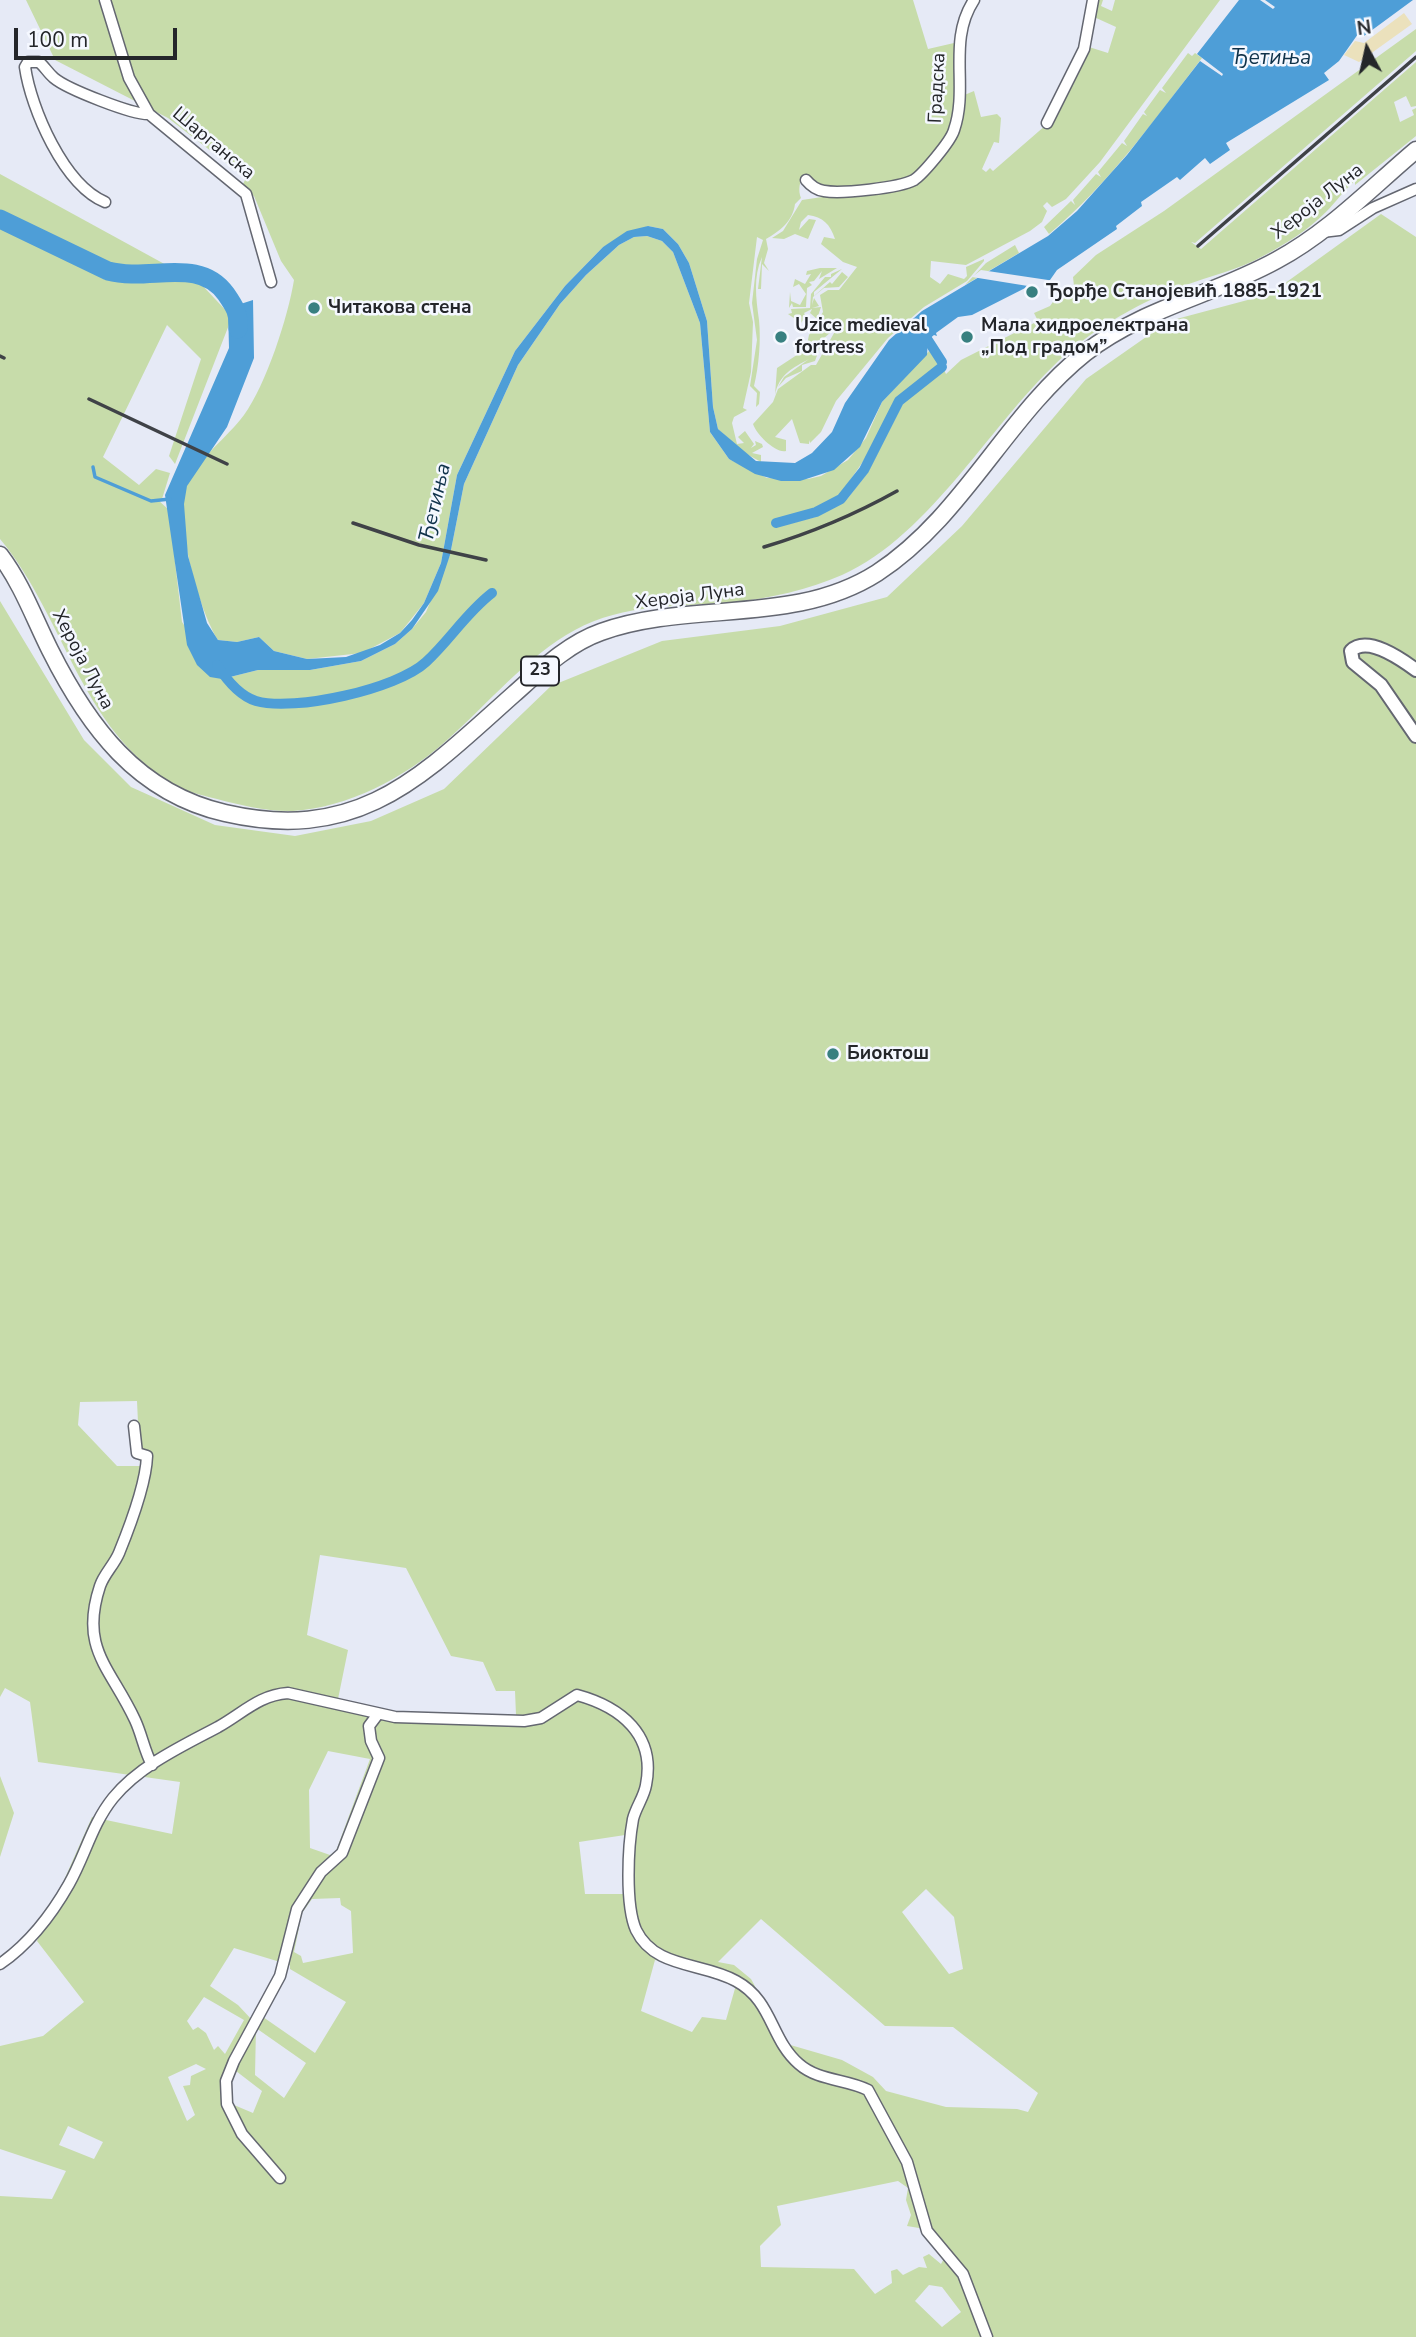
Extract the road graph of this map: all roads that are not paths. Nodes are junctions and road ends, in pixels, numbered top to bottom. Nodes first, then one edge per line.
1 (105, 0) edge
2 (974, 0) edge
3 (1093, 0) edge
4 (149, 114) junction
5 (1047, 123) dead end
6 (1416, 150) edge
7 (806, 180) dead end
8 (1416, 189) edge
9 (105, 202) dead end
10 (1321, 232) junction
11 (271, 282) dead end
12 (0, 555) edge
13 (1416, 670) edge
14 (1416, 736) edge
15 (134, 1426) dead end
16 (378, 1714) junction
17 (152, 1765) junction
18 (0, 1964) edge
19 (280, 2178) dead end
20 (986, 2337) edge

1 - 4 street, Шарганска
2 - 7 street, Градска
3 - 5 street
4 - 9 street
4 - 11 street, Шарганска
6 - 10 main road, Хероја Луна / 23
8 - 10 street
10 - 12 main road, Хероја Луна / 23
13 - 14 street
15 - 17 street
16 - 17 street
16 - 19 street
16 - 20 street
17 - 18 street

